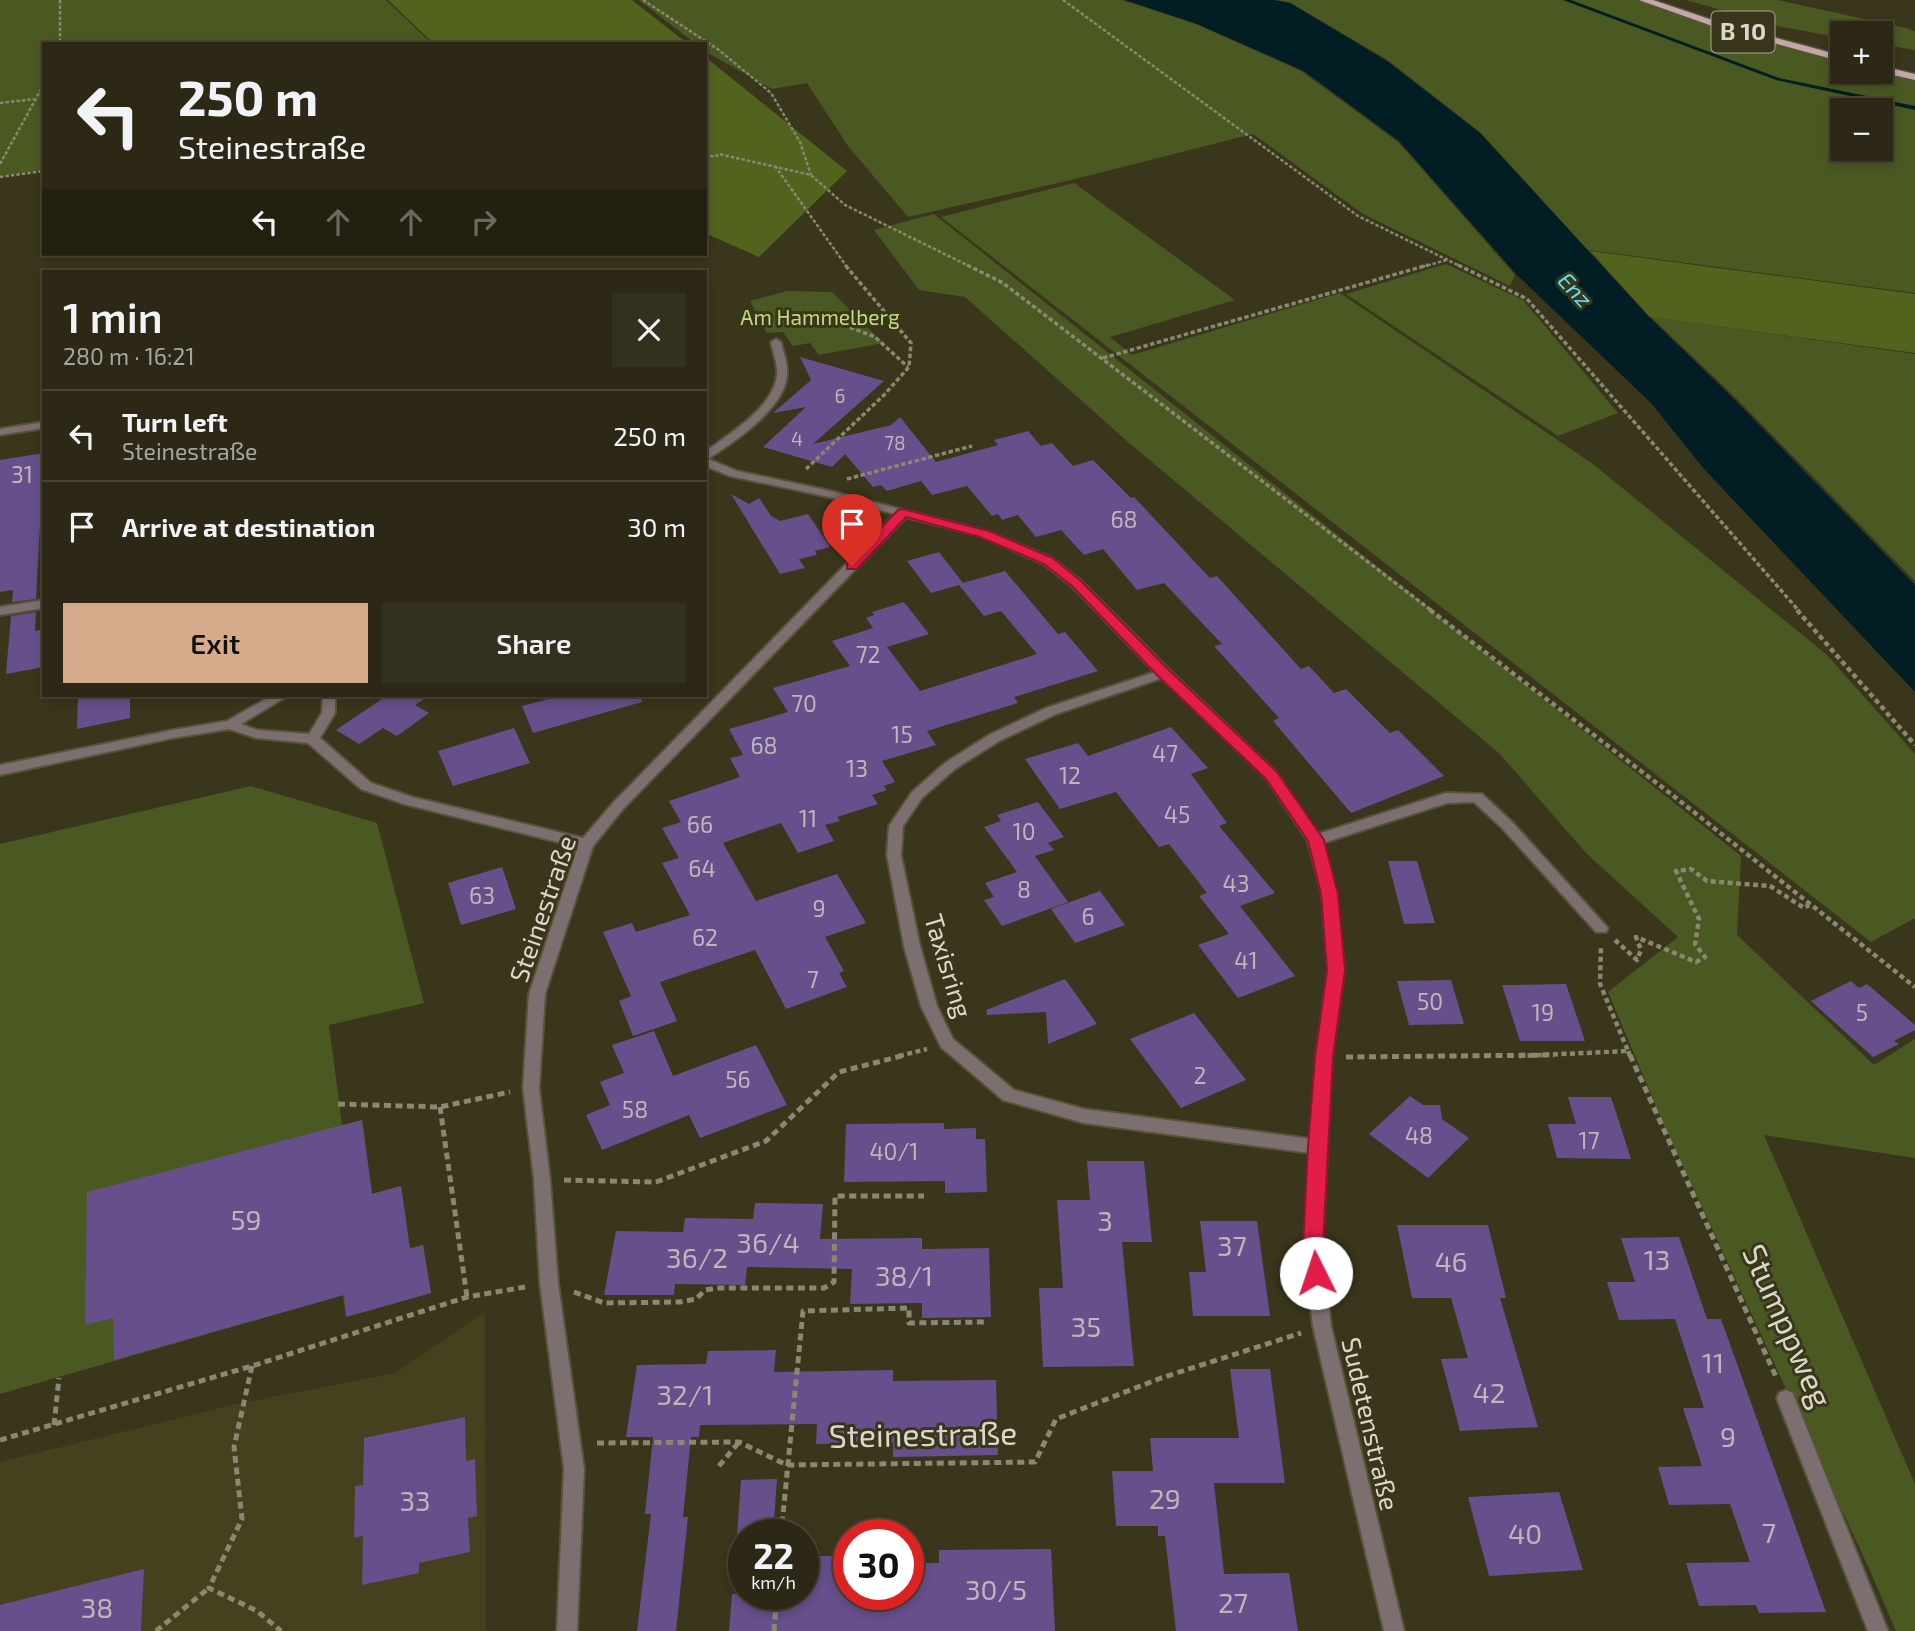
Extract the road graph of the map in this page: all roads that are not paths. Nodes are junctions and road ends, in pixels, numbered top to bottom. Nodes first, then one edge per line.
1 (1644, 0) edge
2 (1830, 56) edge
3 (1893, 72) edge
4 (1915, 77) edge
5 (776, 342) road end
6 (42, 425) edge
7 (0, 432) edge
8 (707, 458) edge
9 (707, 461) edge
10 (903, 513) junction
11 (42, 604) edge
12 (0, 611) edge
13 (1164, 673) junction
14 (279, 697) edge
15 (329, 697) edge
16 (230, 725) junction
17 (312, 739) junction
18 (0, 770) edge
19 (1315, 840) junction
20 (586, 844) junction
21 (1601, 928) road end
22 (1318, 1147) junction
23 (1786, 1399) road end
24 (567, 1631) edge
25 (1394, 1631) edge
26 (1878, 1631) edge

1 - 2 main road, B 10
3 - 4 main road
5 - 8 street
6 - 7 street
9 - 10 street, Sudetenstraße
10 - 13 street, Sudetenstraße
10 - 20 street, Steinestraße
11 - 12 street
13 - 19 street, Sudetenstraße
13 - 22 street, Taxisring
14 - 16 street
15 - 17 street
16 - 17 street
16 - 18 street
17 - 20 street
19 - 21 street
19 - 22 street, Sudetenstraße
20 - 24 street, Steinestraße
22 - 25 street, Sudetenstraße
23 - 26 street, Stumppweg

